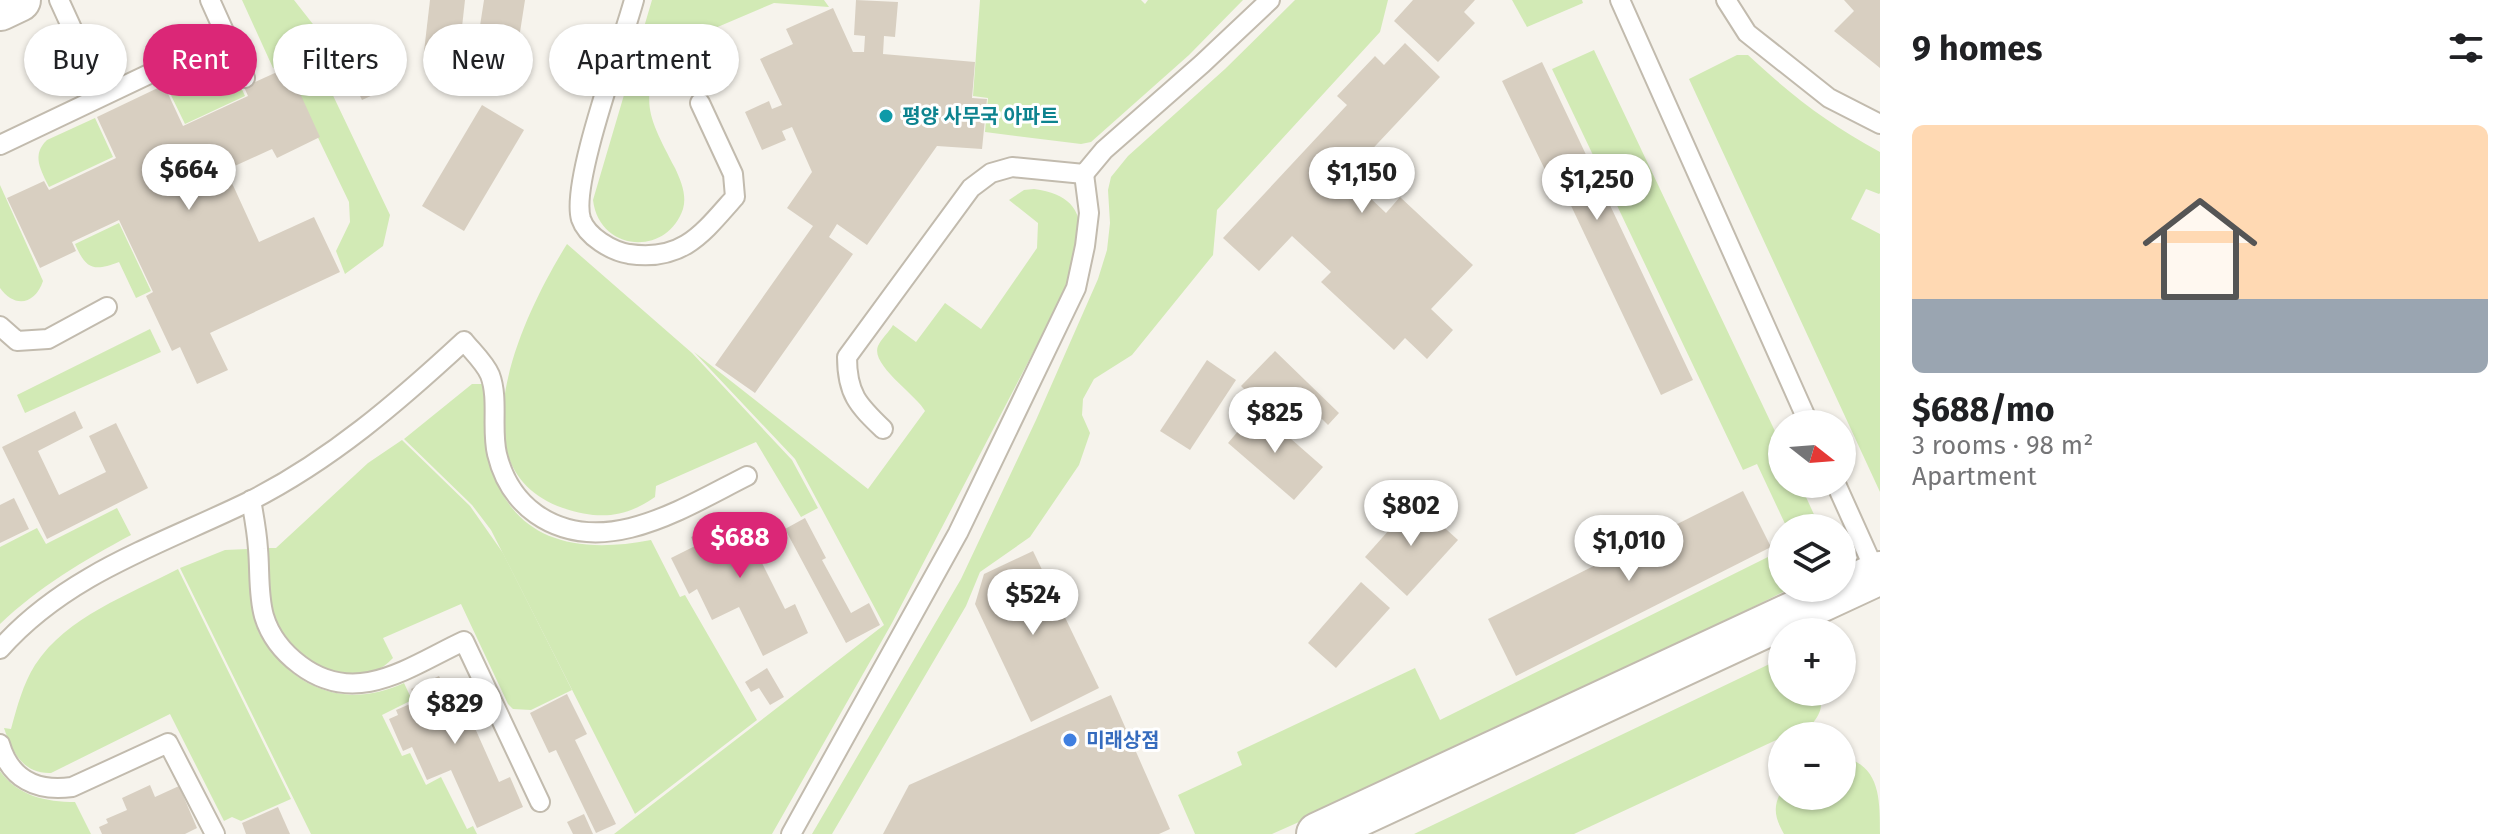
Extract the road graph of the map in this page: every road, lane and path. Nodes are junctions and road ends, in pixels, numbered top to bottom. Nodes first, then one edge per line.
1 (19, 0) edge
2 (59, 0) edge
3 (210, 0) edge
4 (634, 0) edge
5 (1270, 0) edge
6 (1620, 0) edge
7 (1726, 0) edge
8 (0, 9) edge
9 (70, 24) edge
10 (221, 24) edge
11 (98, 96) edge
12 (700, 103) dead end
13 (1880, 124) edge
14 (0, 145) edge
15 (1084, 174) junction
16 (107, 307) dead end
17 (0, 326) edge
18 (1803, 410) edge
19 (883, 429) dead end
20 (747, 476) dead end
21 (1843, 498) edge
22 (251, 500) junction
23 (1878, 574) edge
24 (0, 649) edge
25 (0, 744) edge
26 (540, 802) dead end
27 (215, 834) edge
28 (791, 834) edge
29 (1318, 834) edge

1 - 8 street
2 - 9 lane
3 - 10 lane
4 - 12 lane
5 - 15 lane
6 - 18 lane
7 - 13 lane
11 - 14 lane
15 - 19 lane
15 - 28 lane
16 - 17 lane
20 - 22 lane
21 - 23 lane
22 - 24 lane
22 - 26 lane
23 - 29 street
25 - 27 lane

